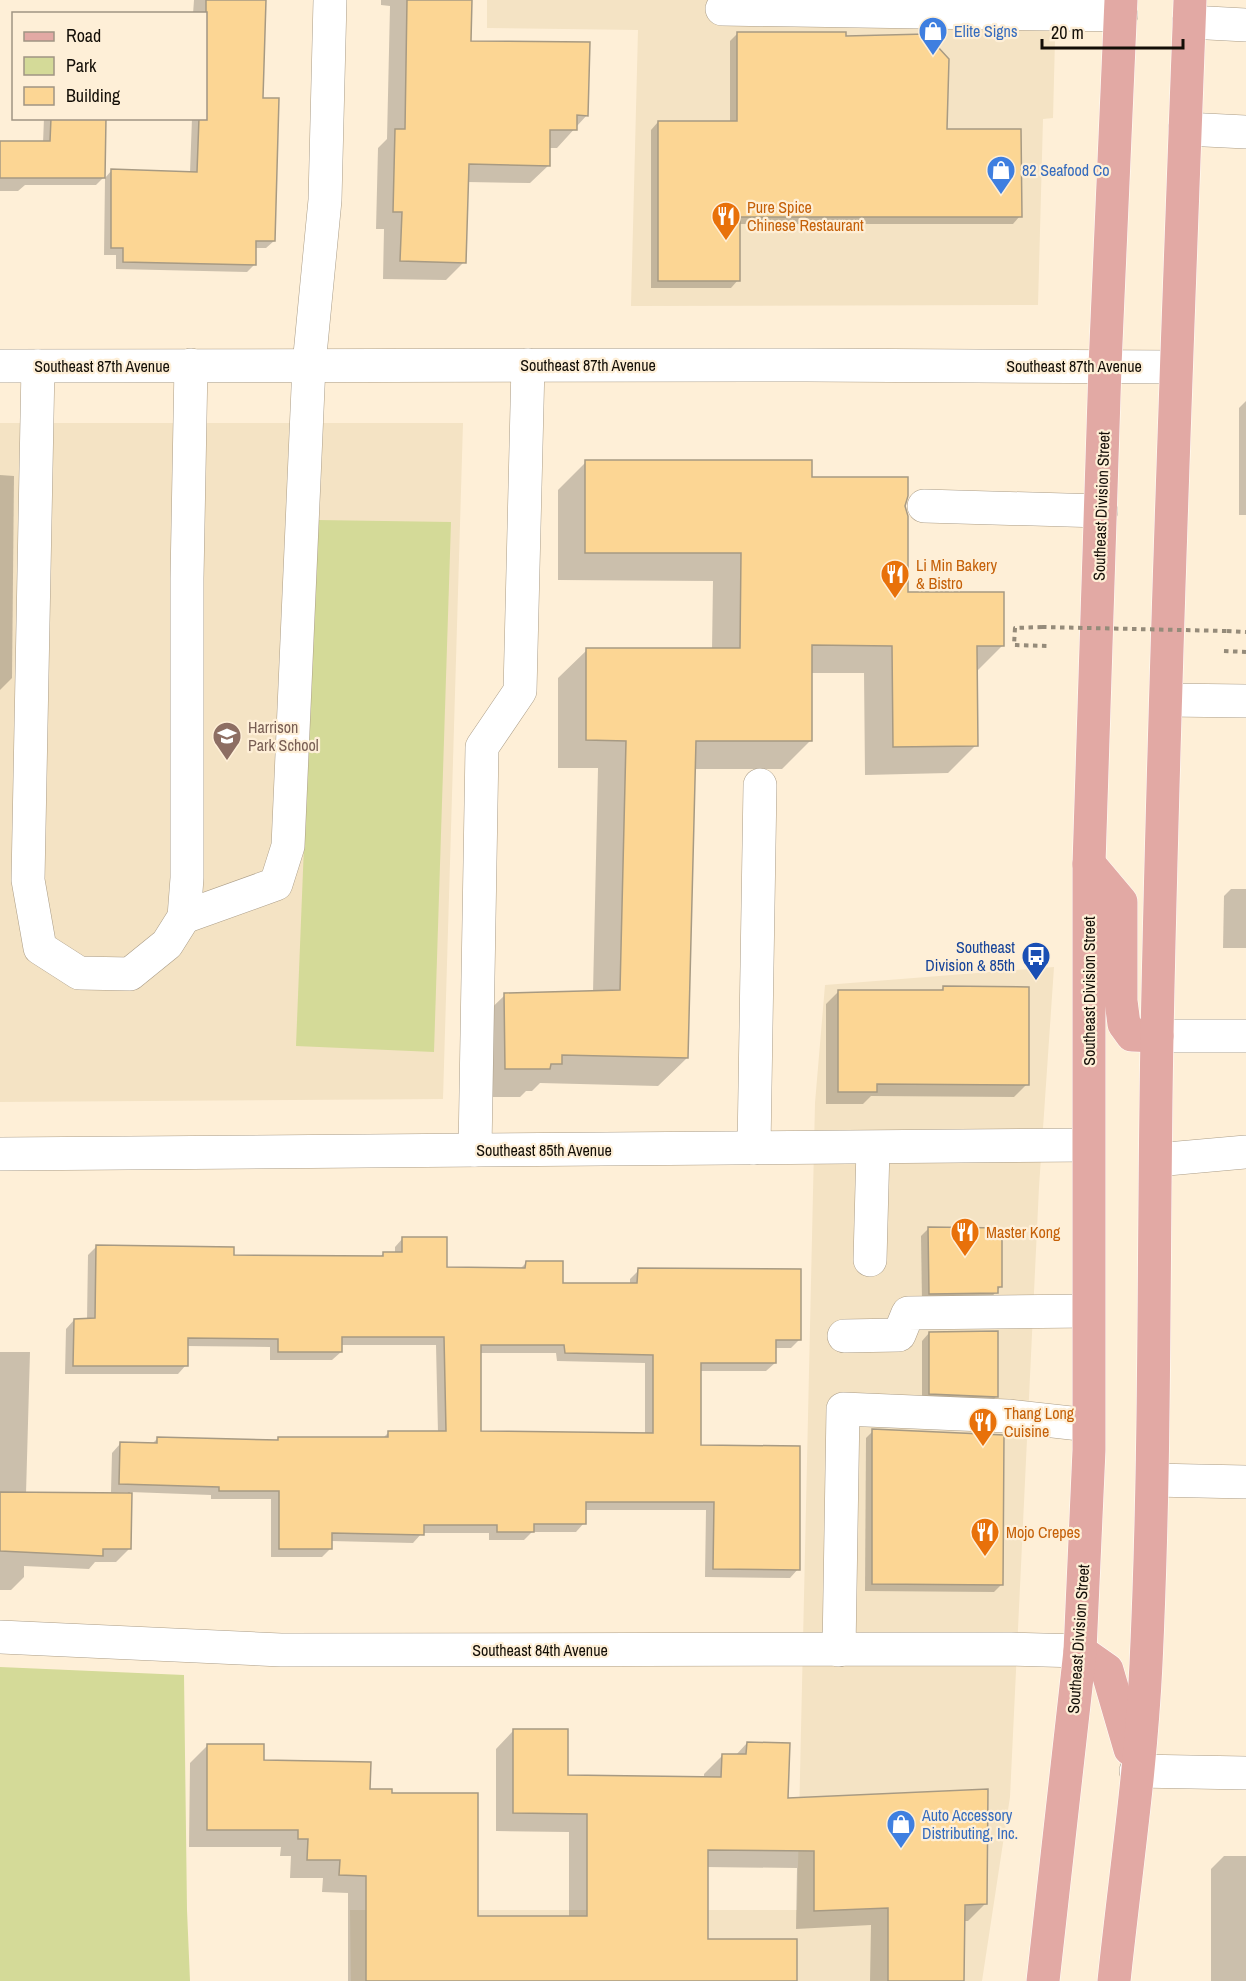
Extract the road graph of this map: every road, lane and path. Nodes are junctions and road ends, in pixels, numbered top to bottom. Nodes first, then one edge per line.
1 (330, 0) edge
2 (1121, 7) edge
3 (722, 9) dead end
4 (1190, 11) edge
5 (1246, 25) edge
6 (1185, 129) junction
7 (1246, 132) edge
8 (191, 365) junction
9 (309, 365) junction
10 (528, 365) junction
11 (0, 366) edge
12 (38, 366) junction
13 (1105, 366) junction
14 (1175, 366) junction
15 (924, 507) dead end
16 (1101, 511) junction
17 (1246, 633) edge
18 (1047, 646) dead end
19 (1224, 651) dead end
20 (1246, 652) edge
21 (1166, 700) junction
22 (1246, 701) edge
23 (760, 785) dead end
24 (1089, 864) junction
25 (184, 917) junction
26 (1157, 1036) junction
27 (1246, 1036) edge
28 (1089, 1145) junction
29 (754, 1148) junction
30 (873, 1148) junction
31 (475, 1150) junction
32 (1246, 1152) edge
33 (0, 1154) edge
34 (1156, 1160) junction
35 (870, 1260) dead end
36 (1089, 1311) junction
37 (844, 1336) dead end
38 (1089, 1425) junction
39 (1152, 1480) junction
40 (1246, 1482) edge
41 (0, 1638) edge
42 (839, 1650) junction
43 (1080, 1651) junction
44 (1136, 1771) junction
45 (1246, 1773) edge
46 (1043, 1981) edge
47 (1114, 1981) edge

1 - 9 street
2 - 3 street
2 - 13 main road, Southeast Division Street
4 - 5 street
4 - 6 main road
6 - 7 street
6 - 14 main road
8 - 9 street, Southeast 87th Avenue
8 - 12 street, Southeast 87th Avenue
8 - 25 street
9 - 10 street, Southeast 87th Avenue
9 - 25 street
10 - 13 street, Southeast 87th Avenue
10 - 31 street
11 - 12 street, Southeast 87th Avenue
12 - 25 street
13 - 14 street, Southeast 87th Avenue
13 - 16 main road, Southeast Division Street
14 - 21 main road
15 - 16 street
16 - 24 main road, Southeast Division Street
17 - 18 path, bridge
19 - 20 path
21 - 22 street
21 - 26 main road
23 - 29 street
24 - 26 main road
24 - 28 main road, Southeast Division Street
26 - 27 street
26 - 34 main road
28 - 30 street, Southeast 85th Avenue
28 - 36 main road, Southeast Division Street
29 - 30 street, Southeast 85th Avenue
29 - 31 street, Southeast 85th Avenue
30 - 35 street
31 - 33 street, Southeast 85th Avenue
32 - 34 street
34 - 39 main road
36 - 37 street
36 - 38 main road, Southeast Division Street
38 - 42 street
38 - 43 main road, Southeast Division Street
39 - 40 street
39 - 44 main road
41 - 42 street, Southeast 84th Avenue
42 - 43 street, Southeast 84th Avenue
43 - 44 main road
43 - 46 main road, Southeast Division Street
44 - 45 street
44 - 47 main road

